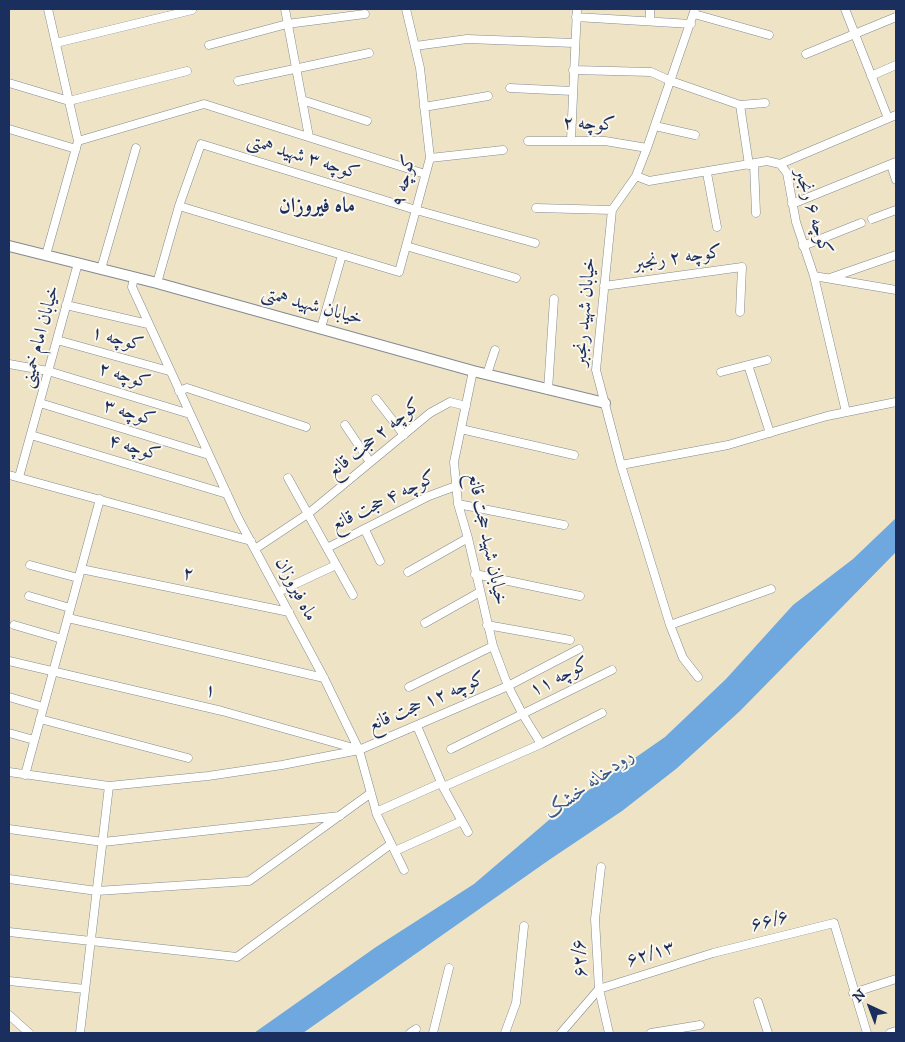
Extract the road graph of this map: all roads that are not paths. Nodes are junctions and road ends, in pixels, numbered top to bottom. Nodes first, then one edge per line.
1 (48, 9) edge
2 (285, 9) edge
3 (406, 9) edge
4 (650, 9) edge
5 (845, 9) edge
6 (192, 10) dead end
7 (694, 11) edge
8 (576, 13) edge
9 (365, 14) dead end
10 (896, 17) edge
11 (650, 21) junction
12 (287, 24) junction
13 (690, 24) junction
14 (769, 35) dead end
15 (855, 35) junction
16 (56, 43) junction
17 (574, 43) junction
18 (209, 45) dead end
19 (415, 46) junction
20 (369, 53) dead end
21 (806, 54) dead end
22 (896, 65) edge
23 (296, 69) junction
24 (573, 70) junction
25 (187, 71) dead end
26 (871, 76) junction
27 (238, 81) dead end
28 (671, 82) junction
29 (9, 83) edge
30 (510, 88) dead end
31 (572, 91) junction
32 (488, 96) dead end
33 (302, 100) junction
34 (69, 101) junction
35 (765, 103) dead end
36 (740, 104) junction
37 (424, 107) junction
38 (896, 115) edge
39 (888, 118) junction
40 (367, 121) dead end
41 (655, 126) junction
42 (9, 129) edge
43 (695, 136) dead end
44 (309, 137) junction
45 (571, 140) junction
46 (528, 141) dead end
47 (77, 145) junction
48 (136, 148) dead end
49 (647, 148) junction
50 (503, 150) dead end
51 (430, 158) junction
52 (894, 163) edge
53 (751, 164) junction
54 (780, 164) junction
55 (707, 173) junction
56 (425, 174) junction
57 (636, 176) junction
58 (896, 180) edge
59 (792, 204) junction
60 (179, 206) junction
61 (536, 208) dead end
62 (416, 210) junction
63 (612, 210) junction
64 (896, 210) edge
65 (756, 213) dead end
66 (872, 219) dead end
67 (861, 223) dead end
68 (717, 227) dead end
69 (536, 243) dead end
70 (9, 246) edge
71 (406, 246) junction
72 (803, 246) junction
73 (46, 255) junction
74 (342, 255) junction
75 (896, 255) edge
76 (78, 263) junction
77 (101, 269) junction
78 (814, 276) junction
79 (134, 277) junction
80 (516, 278) dead end
81 (829, 278) junction
82 (157, 283) junction
83 (604, 286) junction
84 (896, 290) edge
85 (554, 299) dead end
86 (66, 305) junction
87 (740, 312) dead end
88 (148, 324) junction
89 (321, 328) junction
90 (57, 340) junction
91 (495, 350) dead end
92 (767, 360) dead end
93 (9, 364) edge
94 (748, 365) junction
95 (48, 371) junction
96 (169, 371) junction
97 (473, 371) junction
98 (721, 372) dead end
99 (487, 374) junction
100 (548, 390) junction
101 (179, 391) junction
102 (376, 399) dead end
103 (896, 402) edge
104 (40, 403) junction
105 (605, 403) junction
106 (466, 406) junction
107 (846, 412) junction
108 (190, 414) junction
109 (345, 425) dead end
110 (306, 427) dead end
111 (461, 429) junction
112 (770, 433) junction
113 (31, 435) junction
114 (404, 435) junction
115 (209, 455) junction
116 (574, 455) dead end
117 (370, 462) junction
118 (621, 465) junction
119 (9, 475) edge
120 (19, 477) junction
121 (288, 478) dead end
122 (456, 486) junction
123 (227, 494) junction
124 (100, 499) junction
125 (458, 504) junction
126 (308, 513) junction
127 (564, 525) dead end
128 (365, 530) junction
129 (468, 538) junction
130 (251, 540) junction
131 (327, 548) junction
132 (255, 549) junction
133 (380, 561) dead end
134 (30, 565) dead end
135 (336, 565) junction
136 (81, 569) junction
137 (408, 572) dead end
138 (475, 574) junction
139 (78, 578) junction
140 (771, 589) dead end
141 (278, 592) junction
142 (480, 592) junction
143 (353, 595) dead end
144 (29, 596) dead end
145 (580, 596) dead end
146 (70, 608) junction
147 (289, 612) junction
148 (68, 618) junction
149 (425, 623) dead end
150 (487, 625) junction
151 (670, 625) junction
152 (14, 626) dead end
153 (62, 639) junction
154 (570, 640) dead end
155 (493, 646) junction
156 (579, 649) dead end
157 (9, 661) edge
158 (612, 670) dead end
159 (53, 672) junction
160 (698, 676) dead end
161 (324, 678) junction
162 (508, 686) junction
163 (409, 687) dead end
164 (9, 697) edge
165 (43, 707) junction
166 (602, 713) dead end
167 (523, 715) junction
168 (40, 719) junction
169 (417, 726) junction
170 (9, 733) edge
171 (34, 740) junction
172 (541, 744) junction
173 (452, 749) dead end
174 (359, 750) junction
175 (188, 758) dead end
176 (9, 772) edge
177 (25, 774) junction
178 (442, 785) junction
179 (109, 786) junction
180 (371, 793) junction
181 (376, 812) junction
182 (340, 816) junction
183 (462, 821) junction
184 (9, 829) edge
185 (468, 832) dead end
186 (103, 842) junction
187 (393, 848) junction
188 (600, 867) dead end
189 (404, 870) dead end
190 (9, 879) edge
191 (97, 891) junction
192 (524, 926) dead end
193 (9, 932) edge
194 (91, 942) junction
195 (713, 953) joint
196 (448, 968) dead end
197 (896, 979) edge
198 (9, 981) edge
199 (599, 988) junction
200 (85, 989) junction
201 (853, 993) junction
202 (758, 1002) dead end
203 (9, 1015) edge
204 (700, 1026) dead end
205 (896, 1032) edge
206 (29, 1033) edge
207 (80, 1033) edge
208 (432, 1033) edge
209 (505, 1033) edge
210 (561, 1033) edge
211 (609, 1033) edge
212 (651, 1033) edge
213 (768, 1033) edge
214 (867, 1033) edge
215 (890, 1033) edge

1 - 16 street
2 - 12 street
3 - 19 street, کوچه ۹
4 - 11 street
5 - 15 street
6 - 16 street
7 - 13 street, خیابان شهید رنجبر
7 - 14 street
8 - 11 street
8 - 17 street
9 - 12 street
10 - 15 street
11 - 13 street
12 - 18 street
12 - 23 street
13 - 28 street, خیابان شهید رنجبر
15 - 21 street
15 - 26 street
16 - 34 street
17 - 19 street
17 - 24 street
19 - 37 street, کوچه ۹
20 - 23 street
22 - 26 street
23 - 27 street
23 - 33 street
24 - 28 street
24 - 31 street
25 - 34 street
26 - 39 street
28 - 36 street
28 - 41 street, خیابان شهید رنجبر
29 - 34 street
30 - 31 street
31 - 45 street
32 - 37 street
33 - 40 street
33 - 44 street
34 - 47 street
35 - 36 street
36 - 53 street
37 - 51 street, کوچه ۹
38 - 39 street
39 - 54 street
41 - 43 street
41 - 49 street, خیابان شهید رنجبر
42 - 47 street
44 - 47 street
44 - 56 street
45 - 46 street, کوچه ۲
45 - 49 street, کوچه ۲
47 - 73 street
48 - 77 street
49 - 57 street, خیابان شهید رنجبر
50 - 51 street
51 - 56 street, کوچه ۹
52 - 58 street
52 - 59 street
53 - 54 street, کوچه ۶ رنجبر
53 - 55 street, کوچه ۶ رنجبر
53 - 65 street
54 - 59 street, کوچه ۶ رنجبر
55 - 57 street, کوچه ۶ رنجبر
55 - 68 street
56 - 62 street, کوچه ۹
57 - 63 street, خیابان شهید رنجبر
59 - 72 street, کوچه ۶ رنجبر
60 - 62 street, کوچه ۳ شهید همتی
60 - 74 street, کوچه ۹
60 - 82 street, کوچه ۳ شهید همتی
61 - 63 street
62 - 69 street, کوچه ۳ شهید همتی
62 - 71 street, کوچه ۹
63 - 83 street, خیابان شهید رنجبر
64 - 66 street
67 - 72 street
70 - 73 street, خیابان شهید همتی
71 - 74 street, کوچه ۹
71 - 80 street
72 - 78 street, کوچه ۶ رنجبر
73 - 76 street, خیابان شهید همتی
74 - 89 street
75 - 81 street
76 - 77 street, خیابان شهید همتی
76 - 86 street, خیابان امام خمینی
77 - 79 street, خیابان شهید همتی
78 - 81 street
78 - 107 street, کوچه ۶ رنجبر
79 - 82 street, خیابان شهید همتی
79 - 88 street, ماه فیروزان
81 - 84 street
82 - 89 street, خیابان شهید همتی
83 - 87 street, کوچه ۲ رنجبر
83 - 105 street, خیابان شهید رنجبر
85 - 100 street
86 - 88 street
86 - 90 street, خیابان امام خمینی
88 - 96 street, ماه فیروزان
89 - 97 street, خیابان شهید همتی
90 - 95 street, خیابان امام خمینی
90 - 96 street, کوچه ۱
91 - 99 street
92 - 94 street
93 - 95 street, کوچه ۲
94 - 98 street
94 - 112 street
95 - 104 street, خیابان امام خمینی
95 - 108 street, کوچه ۲
96 - 101 street, ماه فیروزان
97 - 99 street, خیابان شهید همتی
97 - 106 street, خیابان شهید حجت قانع
99 - 100 street, خیابان شهید همتی
100 - 105 street, خیابان شهید همتی
101 - 108 street, ماه فیروزان
101 - 110 street
102 - 114 street
103 - 107 street
104 - 113 street, خیابان امام خمینی
104 - 115 street, کوچه ۳
105 - 118 street, خیابان شهید رنجبر
106 - 111 street, خیابان شهید حجت قانع
106 - 114 street, کوچه ۲ حجت قانع
107 - 112 street
108 - 115 street, ماه فیروزان
109 - 117 street
111 - 116 street
111 - 122 street, خیابان شهید حجت قانع
112 - 118 street
113 - 120 street, خیابان امام خمینی
113 - 123 street, کوچه ۴
114 - 117 street, کوچه ۲ حجت قانع
115 - 123 street, ماه فیروزان
117 - 126 street, کوچه ۲ حجت قانع
118 - 151 street, خیابان شهید رنجبر
119 - 120 street
120 - 124 street
121 - 126 street
122 - 125 street, خیابان شهید حجت قانع
122 - 128 street, کوچه ۴ حجت قانع
123 - 130 street, ماه فیروزان
124 - 130 street
124 - 136 street
125 - 127 street
125 - 129 street, خیابان شهید حجت قانع
126 - 131 street
126 - 132 street, کوچه ۲ حجت قانع
128 - 131 street, کوچه ۴ حجت قانع
128 - 133 street
129 - 137 street
129 - 138 street, خیابان شهید حجت قانع
130 - 132 street, ماه فیروزان
131 - 135 street
132 - 141 street, ماه فیروزان
134 - 139 street
135 - 141 street
135 - 143 street
136 - 139 street
136 - 147 street, ۲
138 - 142 street, خیابان شهید حجت قانع
138 - 145 street
139 - 146 street
140 - 151 street
141 - 147 street, ماه فیروزان
142 - 149 street
142 - 150 street, خیابان شهید حجت قانع
144 - 146 street
146 - 148 street
147 - 161 street, ماه فیروزان
148 - 153 street
148 - 161 street
150 - 154 street
150 - 155 street, خیابان شهید حجت قانع
151 - 160 street, خیابان شهید رنجبر
152 - 153 street
153 - 159 street
155 - 162 street, خیابان شهید حجت قانع
155 - 163 street
156 - 162 street, کوچه ۱۲ حجت قانع
157 - 159 street, ۱
158 - 167 street, کوچه ۱۱
159 - 165 street
159 - 174 street, ۱
161 - 174 street, ماه فیروزان
162 - 167 street, خیابان شهید حجت قانع
162 - 169 street, کوچه ۱۲ حجت قانع
164 - 165 street
165 - 168 street
166 - 172 street
167 - 172 street, خیابان شهید حجت قانع
167 - 173 street, کوچه ۱۱
168 - 171 street
168 - 175 street
169 - 174 street, کوچه ۱۲ حجت قانع
169 - 178 street
170 - 171 street
171 - 177 street
172 - 178 street
174 - 179 street, کوچه ۱۲ حجت قانع
174 - 180 street, ماه فیروزان
176 - 177 street, کوچه ۱۲ حجت قانع
177 - 179 street, کوچه ۱۲ حجت قانع
178 - 181 street
178 - 183 street
179 - 186 street
180 - 181 street, ماه فیروزان
180 - 182 street
181 - 187 street, ماه فیروزان
182 - 186 street
182 - 191 street
183 - 185 street
183 - 187 street
184 - 186 street
186 - 191 street
187 - 189 street, ماه فیروزان
187 - 194 street
188 - 199 street, ۶۲/۶
190 - 191 street
191 - 194 street
192 - 209 street
193 - 194 street
194 - 200 street
195 - 199 street, ۶۲/۱۳
195 - 201 street, ۶۶/۶
196 - 208 street
197 - 201 street
198 - 200 street
199 - 210 street, ۶۲/۶
199 - 211 street
200 - 207 street
201 - 214 street
202 - 213 street
203 - 206 street
204 - 212 street
205 - 215 street

